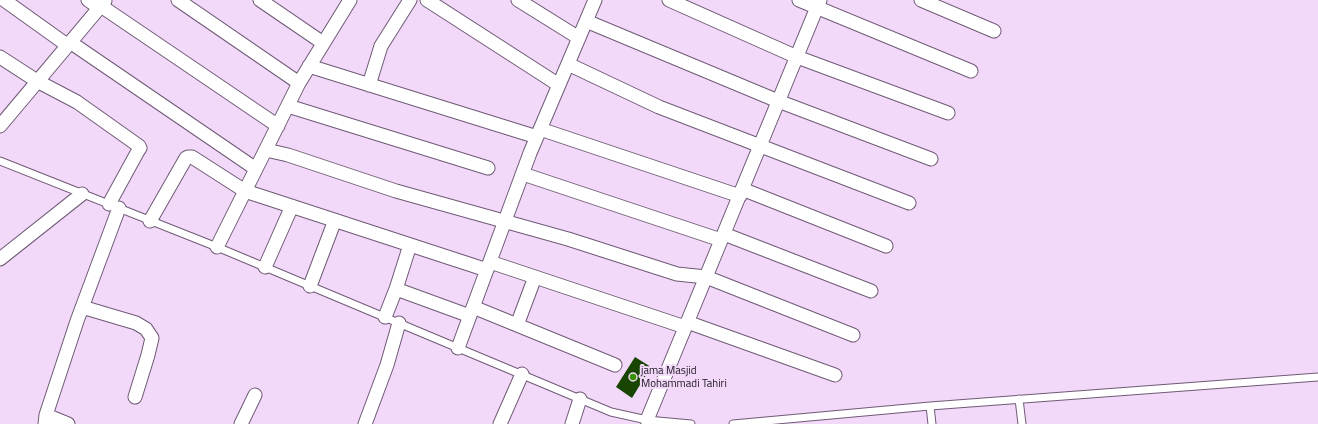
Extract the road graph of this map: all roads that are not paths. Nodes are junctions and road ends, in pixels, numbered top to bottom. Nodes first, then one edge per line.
1 (4, 0) edge
2 (88, 0) edge
3 (178, 0) edge
4 (260, 0) edge
5 (410, 0) edge
6 (427, 0) edge
7 (518, 0) edge
8 (595, 0) edge
9 (669, 0) edge
10 (799, 0) edge
11 (921, 0) edge
12 (347, 1) edge
13 (104, 3) edge
14 (819, 4) edge
15 (586, 21) junction
16 (994, 31) dead end
17 (579, 38) junction
18 (323, 43) junction
19 (68, 44) junction
20 (0, 57) edge
21 (797, 57) junction
22 (568, 64) junction
23 (309, 66) junction
24 (971, 71) dead end
25 (37, 81) junction
26 (299, 83) junction
27 (559, 84) junction
28 (369, 85) junction
29 (778, 101) junction
30 (288, 106) junction
31 (948, 113) dead end
32 (0, 126) edge
33 (278, 126) junction
34 (539, 133) junction
35 (760, 146) junction
36 (266, 150) junction
37 (932, 159) dead end
38 (0, 161) edge
39 (488, 168) dead end
40 (256, 169) junction
41 (523, 174) junction
42 (245, 191) junction
43 (741, 192) junction
44 (82, 194) junction
45 (909, 203) dead end
46 (114, 206) junction
47 (292, 206) junction
48 (334, 220) junction
49 (150, 221) junction
50 (504, 222) junction
51 (722, 237) junction
52 (410, 245) junction
53 (886, 246) dead end
54 (217, 247) junction
55 (0, 259) edge
56 (488, 266) junction
57 (265, 267) junction
58 (535, 277) junction
59 (706, 277) junction
60 (310, 286) junction
61 (396, 289) junction
62 (871, 291) dead end
63 (82, 307) junction
64 (472, 312) junction
65 (385, 317) junction
66 (399, 323) junction
67 (517, 324) junction
68 (686, 325) junction
69 (853, 335) dead end
70 (458, 348) junction
71 (615, 365) dead end
72 (522, 374) junction
73 (835, 376) dead end
74 (1318, 377) edge
75 (255, 395) dead end
76 (135, 397) dead end
77 (580, 399) junction
78 (1019, 399) junction
79 (930, 406) junction
80 (46, 420) edge
81 (647, 420) junction
82 (68, 424) edge
83 (241, 424) edge
84 (365, 424) edge
85 (500, 424) edge
86 (572, 424) edge
87 (692, 424) edge
88 (733, 424) edge
89 (932, 424) edge
90 (1022, 424) edge

1 - 19 street
2 - 13 street
3 - 26 street
4 - 18 street
5 - 28 street
6 - 27 street
7 - 17 street
8 - 15 street
9 - 21 street
10 - 14 street
11 - 16 street
12 - 18 street
13 - 19 street
13 - 33 street
14 - 21 street
14 - 24 street
15 - 17 street
15 - 29 street
17 - 22 street
18 - 23 street
19 - 25 street
19 - 40 street
20 - 25 street
21 - 29 street
21 - 31 street
22 - 27 street
22 - 35 street
23 - 26 street
23 - 28 street
25 - 32 street
25 - 46 street
26 - 30 street
27 - 34 street
28 - 34 street
29 - 35 street
29 - 37 street
30 - 33 street
30 - 39 street
33 - 36 street
34 - 41 street
34 - 43 street
35 - 43 street
35 - 45 street
36 - 40 street
36 - 50 street
38 - 44 lane
40 - 42 street
41 - 50 street
41 - 51 street
42 - 47 street
42 - 49 street
42 - 54 street
43 - 51 street
43 - 53 street
44 - 46 lane
44 - 55 street
46 - 49 lane
46 - 63 street
47 - 48 street
47 - 57 street
48 - 52 street
48 - 60 street
49 - 54 lane
50 - 56 street
50 - 59 street
51 - 59 street
51 - 62 street
52 - 56 street
52 - 61 street
54 - 57 lane
56 - 58 street
56 - 64 street
57 - 60 lane
58 - 67 street
58 - 68 street
59 - 68 street
59 - 69 street
60 - 65 lane
61 - 64 street
61 - 65 street
63 - 76 street
63 - 80 street
64 - 67 street
64 - 70 street
65 - 66 lane
66 - 70 lane
66 - 84 street
67 - 71 street
68 - 73 street
68 - 81 street
70 - 72 lane
72 - 77 lane
72 - 85 street
74 - 78 lane
75 - 83 street
77 - 81 lane
77 - 86 street
78 - 79 lane
78 - 90 lane
79 - 88 lane
79 - 89 lane
80 - 82 street
81 - 87 lane

